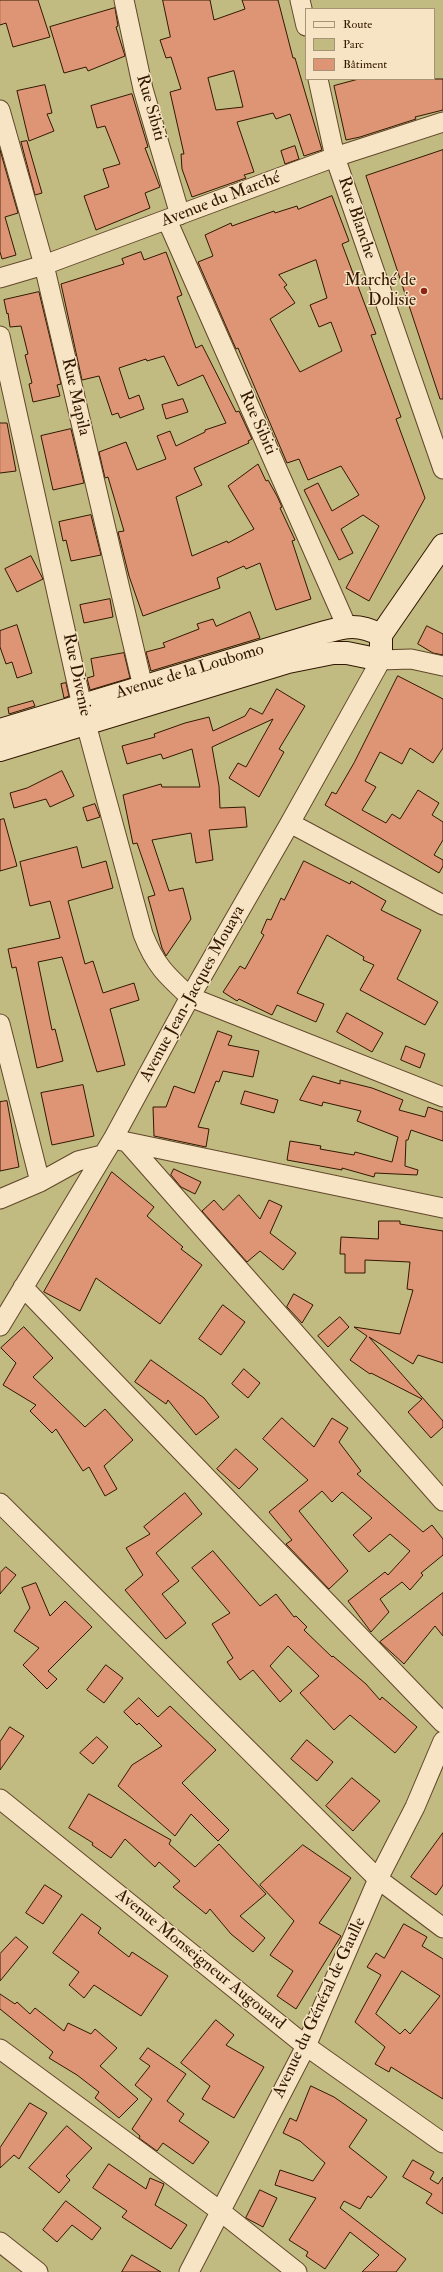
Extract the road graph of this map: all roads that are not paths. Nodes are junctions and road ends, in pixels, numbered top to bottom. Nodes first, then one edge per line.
1 (124, 0) edge
2 (300, 0) edge
3 (305, 22) edge
4 (318, 80) edge
5 (0, 110) edge
6 (443, 122) edge
7 (335, 157) junction
8 (174, 218) junction
9 (44, 265) junction
10 (0, 278) edge
11 (0, 336) edge
12 (443, 469) edge
13 (443, 545) edge
14 (347, 627) junction
15 (381, 635) junction
16 (411, 659) junction
17 (381, 660) junction
18 (443, 666) edge
19 (143, 687) junction
20 (85, 714) junction
21 (0, 730) edge
22 (0, 750) edge
23 (290, 823) junction
24 (443, 904) edge
25 (190, 997) junction
26 (0, 1024) edge
27 (443, 1097) edge
28 (120, 1140) junction
29 (102, 1155) junction
30 (40, 1182) junction
31 (0, 1199) edge
32 (443, 1208) edge
33 (23, 1287) junction
34 (0, 1326) edge
35 (443, 1501) edge
36 (0, 1503) edge
37 (443, 1723) edge
38 (443, 1741) edge
39 (0, 1799) edge
40 (378, 1879) junction
41 (443, 1928) edge
42 (306, 2046) junction
43 (0, 2049) edge
44 (443, 2143) edge
45 (220, 2211) junction
46 (0, 2242) edge
47 (38, 2272) edge
48 (189, 2272) edge
49 (297, 2272) edge

1 - 8 street, Rue Sibiti
2 - 3 street
4 - 7 street, Rue Blanche
5 - 9 street, Rue Mapila
6 - 7 street, Avenue du Marché
7 - 8 street, Avenue du Marché
7 - 12 street, Rue Blanche
8 - 9 street, Avenue du Marché
8 - 14 street, Rue Sibiti
9 - 10 street, Avenue du Marché
9 - 19 street, Rue Mapila
11 - 20 street, Rue Divenie
13 - 15 street
14 - 15 street, Avenue de la Loubomo
14 - 19 street, Avenue de la Loubomo
15 - 16 street
15 - 17 street
16 - 17 street
16 - 18 street
17 - 20 street, Avenue de la Loubomo
17 - 23 street, Avenue Jean-Jacques Mouaya
19 - 20 street, Avenue de la Loubomo
20 - 21 street, Avenue de la Loubomo
20 - 22 street, Avenue de la Loubomo
20 - 25 street, Rue Divenie
23 - 24 street
23 - 25 street, Avenue Jean-Jacques Mouaya
25 - 27 street
25 - 28 street, Avenue Jean-Jacques Mouaya
26 - 30 street
28 - 29 street, Avenue Jean-Jacques Mouaya
28 - 32 street
28 - 35 street
29 - 30 street
29 - 33 street, Avenue Jean-Jacques Mouaya
30 - 31 street
33 - 34 street, Avenue Jean-Jacques Mouaya
33 - 37 street
36 - 40 street
38 - 40 street, Avenue du Général de Gaulle
39 - 42 street, Avenue Monseigneur Augouard
40 - 41 street
40 - 42 street, Avenue du Général de Gaulle
42 - 44 street, Avenue Monseigneur Augouard
42 - 45 street, Avenue du Général de Gaulle
43 - 45 street
45 - 48 street, Avenue du Général de Gaulle
45 - 49 street
46 - 47 street

